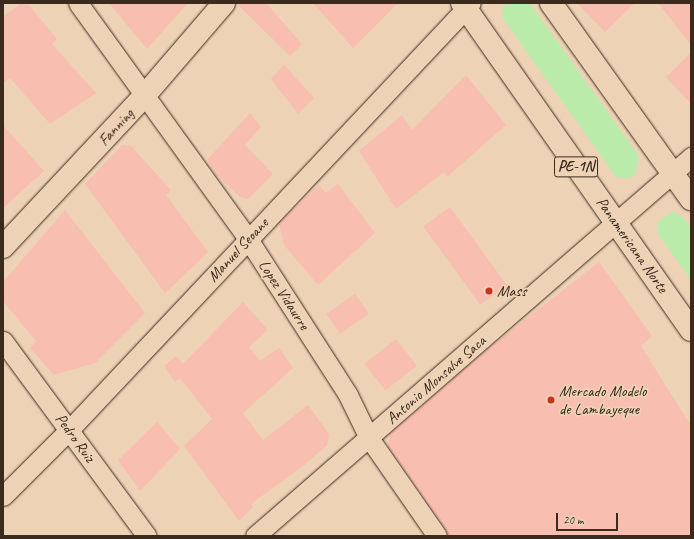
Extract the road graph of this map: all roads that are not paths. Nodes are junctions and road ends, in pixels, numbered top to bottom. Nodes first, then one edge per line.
1 (78, 3) edge
2 (224, 3) edge
3 (551, 3) edge
4 (466, 5) edge
5 (145, 95) junction
6 (691, 157) edge
7 (673, 173) junction
8 (691, 199) edge
9 (616, 223) junction
10 (248, 239) junction
11 (3, 247) edge
12 (691, 330) edge
13 (3, 341) edge
14 (69, 430) junction
15 (369, 438) junction
16 (3, 496) edge
17 (147, 536) edge
18 (255, 536) edge
19 (437, 536) edge

1 - 5 street, Lopez Vidaurre
2 - 5 main road, Fanning
3 - 7 main road
4 - 9 main road, Panamericana Norte / PE-1N
4 - 10 street, Manuel Seoane
5 - 10 street, Lopez Vidaurre
5 - 11 main road, Fanning
6 - 7 street, Antonio Monsalve Saca
7 - 8 main road
7 - 9 street, Antonio Monsalve Saca
9 - 12 main road, Panamericana Norte / PE-1N
9 - 15 street, Antonio Monsalve Saca
10 - 14 street, Manuel Seoane
10 - 15 street, Lopez Vidaurre
13 - 14 street, Pedro Ruiz
14 - 16 street, Manuel Seoane
14 - 17 street, Pedro Ruiz
15 - 18 street, Antonio Monsalve Saca
15 - 19 street, Lopez Vidaurre

